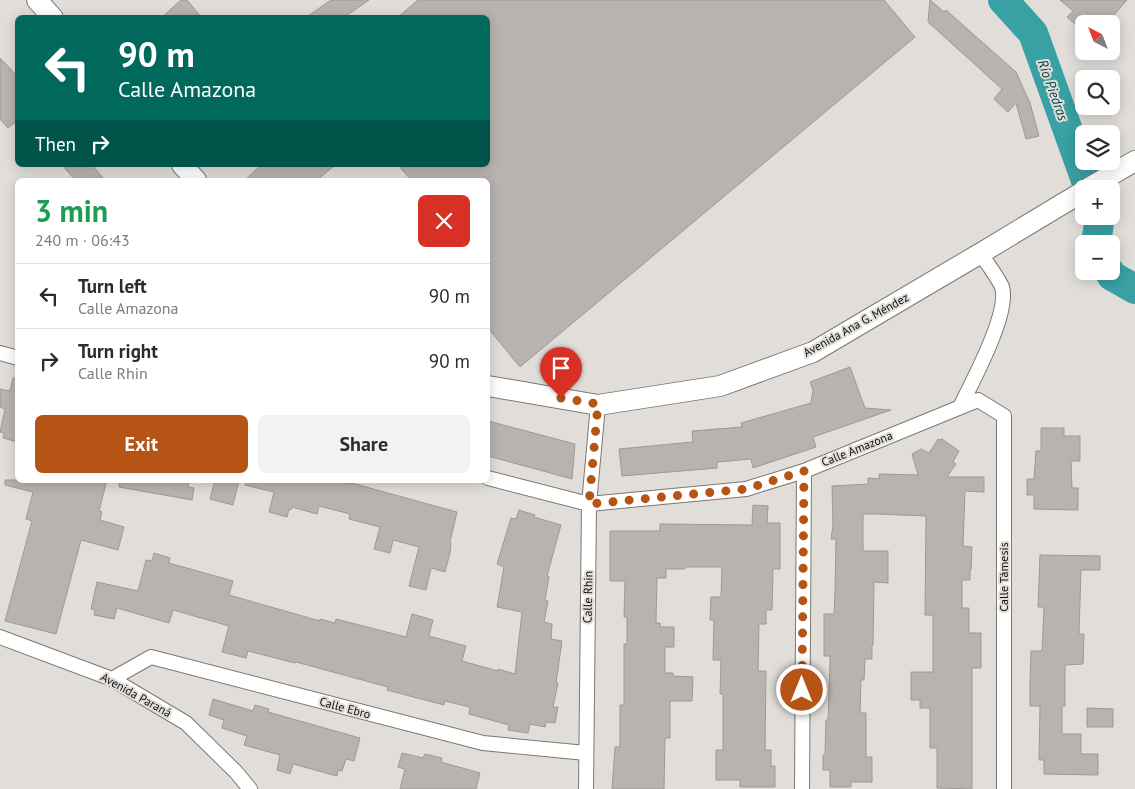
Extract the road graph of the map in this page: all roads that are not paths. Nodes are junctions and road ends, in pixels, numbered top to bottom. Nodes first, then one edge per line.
1 (37, 0) edge
2 (50, 15) edge
3 (1135, 161) edge
4 (184, 167) edge
5 (194, 178) edge
6 (1102, 180) edge
7 (1075, 196) edge
8 (981, 254) junction
9 (0, 354) edge
10 (15, 357) edge
11 (490, 386) edge
12 (598, 404) junction
13 (960, 407) junction
14 (804, 471) junction
15 (490, 479) edge
16 (589, 504) junction
17 (0, 637) edge
18 (112, 679) junction
19 (586, 753) junction
20 (250, 789) edge
21 (586, 789) edge
22 (802, 789) edge
23 (1004, 789) edge

1 - 2 main road
3 - 6 main road, Avenida Ana G. Méndez
4 - 5 main road
7 - 8 main road, Avenida Ana G. Méndez
8 - 12 main road, Avenida Ana G. Méndez
8 - 13 street
9 - 10 street
11 - 12 main road, Avenida Ana G. Méndez
12 - 16 street, Calle Rhin
13 - 14 street, Calle Amazona
13 - 23 street, Calle Támesis
14 - 16 street, Calle Amazona
14 - 22 street
15 - 16 street, Calle Amazona
16 - 19 street, Calle Rhin
17 - 18 street, Avenida Paraná
18 - 19 street, Calle Ebro
18 - 20 street, Avenida Paraná
19 - 21 street, Calle Rhin

